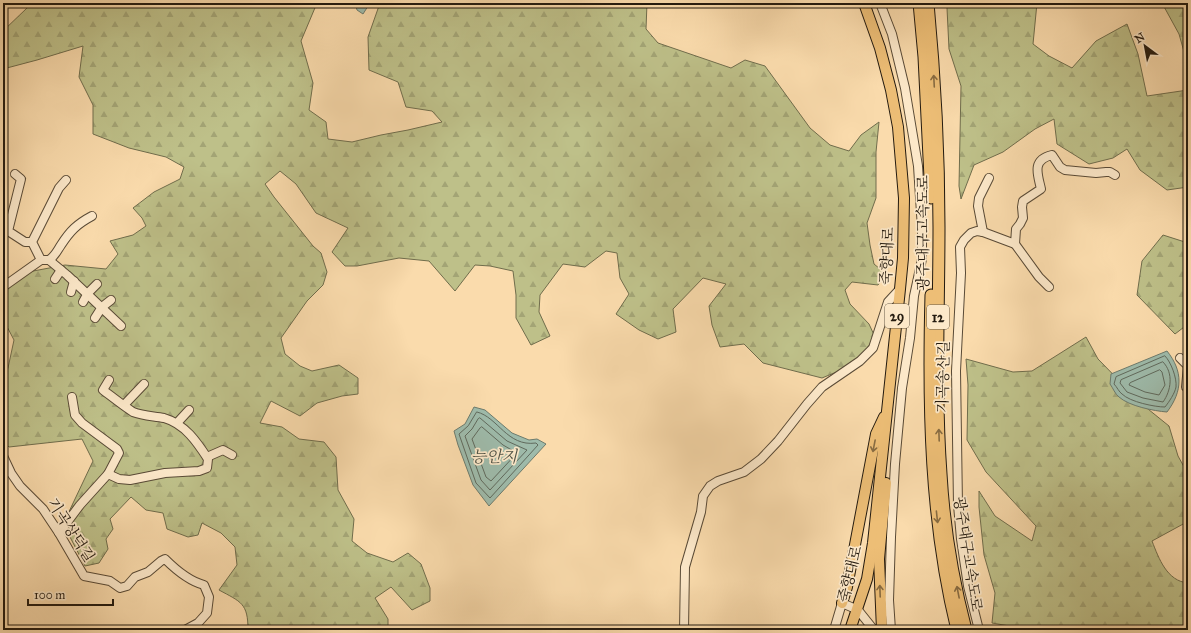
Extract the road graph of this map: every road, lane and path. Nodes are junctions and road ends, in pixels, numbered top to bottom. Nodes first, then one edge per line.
1 (880, 3) edge
2 (919, 3) edge
3 (928, 3) edge
4 (936, 3) edge
5 (864, 5) edge
6 (933, 57) junction
7 (15, 174) dead end
8 (1115, 175) dead end
9 (988, 178) dead end
10 (66, 180) dead end
11 (92, 216) dead end
12 (983, 232) junction
13 (32, 242) junction
14 (1015, 244) junction
15 (45, 260) junction
16 (61, 270) junction
17 (55, 279) dead end
18 (74, 281) junction
19 (97, 284) dead end
20 (3, 287) edge
21 (1049, 288) dead end
22 (900, 289) junction
23 (71, 292) dead end
24 (88, 293) junction
25 (111, 300) dead end
26 (83, 302) dead end
27 (102, 307) junction
28 (95, 318) dead end
29 (121, 326) dead end
30 (1180, 358) dead end
31 (109, 380) dead end
32 (144, 384) dead end
33 (1188, 388) edge
34 (72, 397) dead end
35 (124, 404) junction
36 (189, 410) dead end
37 (888, 410) junction
38 (177, 423) junction
39 (232, 455) dead end
40 (3, 456) edge
41 (207, 457) junction
42 (882, 458) junction
43 (108, 474) junction
44 (59, 533) junction
45 (842, 604) junction
46 (858, 610) junction
47 (185, 630) edge
48 (684, 630) edge
49 (834, 630) edge
50 (850, 630) edge
51 (874, 630) edge
52 (882, 630) edge
53 (891, 630) edge
54 (957, 630) edge
55 (966, 630) edge
56 (979, 630) edge

1 - 53 street
2 -> 54 highway, 광주대구고속도로 / 12
3 - 6 highway, 광주대구고속도로 / 12
4 - 6 highway
5 - 22 main road, 죽향대로 / 29
55 -> 6 highway, 광주대구고속도로 / 12
7 - 13 street
8 - 14 street
9 - 12 street
10 - 13 street
11 - 15 street
12 - 14 street
12 - 56 street, 기곡송산길
13 - 15 street
14 - 21 street
15 - 16 street
15 - 20 street
16 - 17 street
16 - 18 street
18 - 23 street
18 - 24 street
19 - 24 street
22 - 37 main road, 죽향대로 / 29
22 - 48 street
24 - 26 street
24 - 27 street
25 - 27 street
27 - 28 street
27 - 29 street
30 - 33 street
31 - 35 street
32 - 35 street
34 - 43 street
35 - 38 street
36 - 38 street
37 - 42 main road, 죽향대로 / 29
37 -> 45 main road
38 - 41 street
39 - 41 street
40 - 44 street, 기곡상덕길
41 - 43 street
42 - 46 main road, 죽향대로 / 29
52 -> 42 main road
43 - 44 street
44 - 47 street, 기곡상덕길
45 - 46 street
45 - 49 street
46 - 50 main road, 죽향대로 / 29
46 - 51 street

